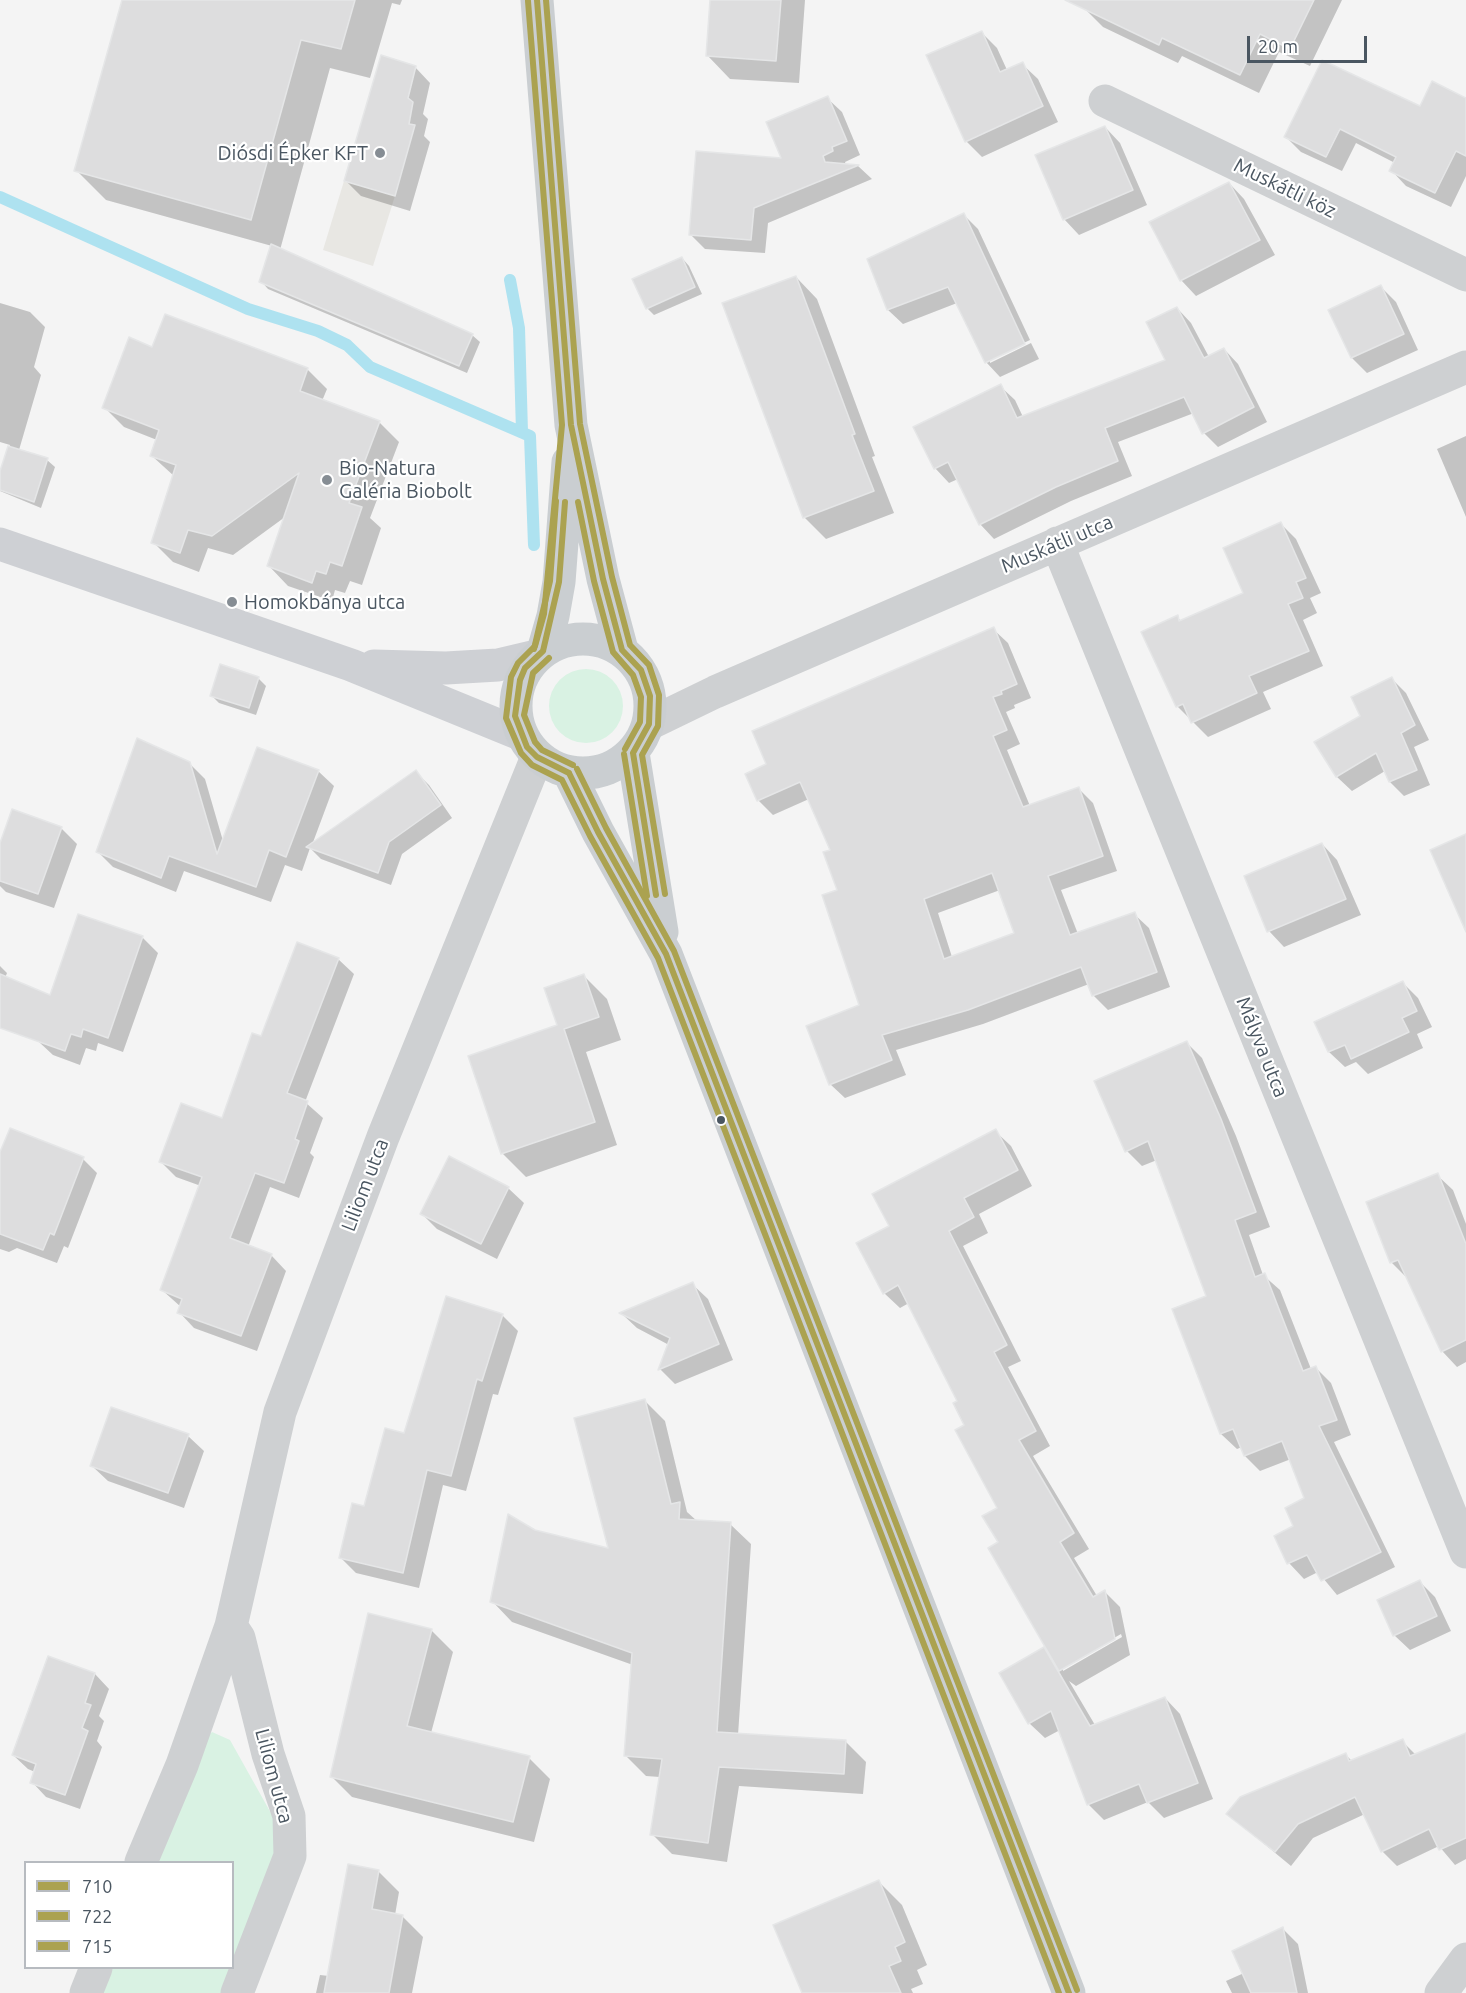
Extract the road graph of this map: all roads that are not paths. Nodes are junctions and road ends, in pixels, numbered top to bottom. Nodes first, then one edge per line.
1 (537, 0) edge
2 (1105, 101) dead end
3 (1466, 275) edge
4 (1466, 367) edge
5 (571, 425) junction
6 (1057, 543) junction
7 (0, 544) edge
8 (621, 650) junction
9 (540, 654) junction
10 (351, 665) junction
11 (649, 724) junction
12 (529, 746) junction
13 (633, 753) junction
14 (569, 774) junction
15 (666, 954) junction
16 (1466, 1552) edge
17 (231, 1626) junction
18 (142, 1861) edge
19 (1466, 1959) edge
20 (96, 1969) edge
21 (86, 1993) edge
22 (237, 1993) edge
23 (1068, 1993) edge
24 (1441, 1993) edge

1 - 5 main road
2 - 3 street, Muskátli köz
4 - 6 street, Muskátli utca
5 - 8 main road
5 - 9 main road
6 - 11 street, Muskátli utca
6 - 16 street, Mályva utca
7 - 10 street
8 - 9 main road
8 - 11 main road
9 - 10 street
9 - 12 main road
10 - 12 street
11 - 13 main road
12 - 14 main road
12 - 17 street, Liliom utca
13 - 14 main road
13 - 15 main road
14 - 15 main road
15 - 23 main road
17 - 18 street, Liliom utca
17 - 22 street, Liliom utca
19 - 24 street
20 - 21 street

